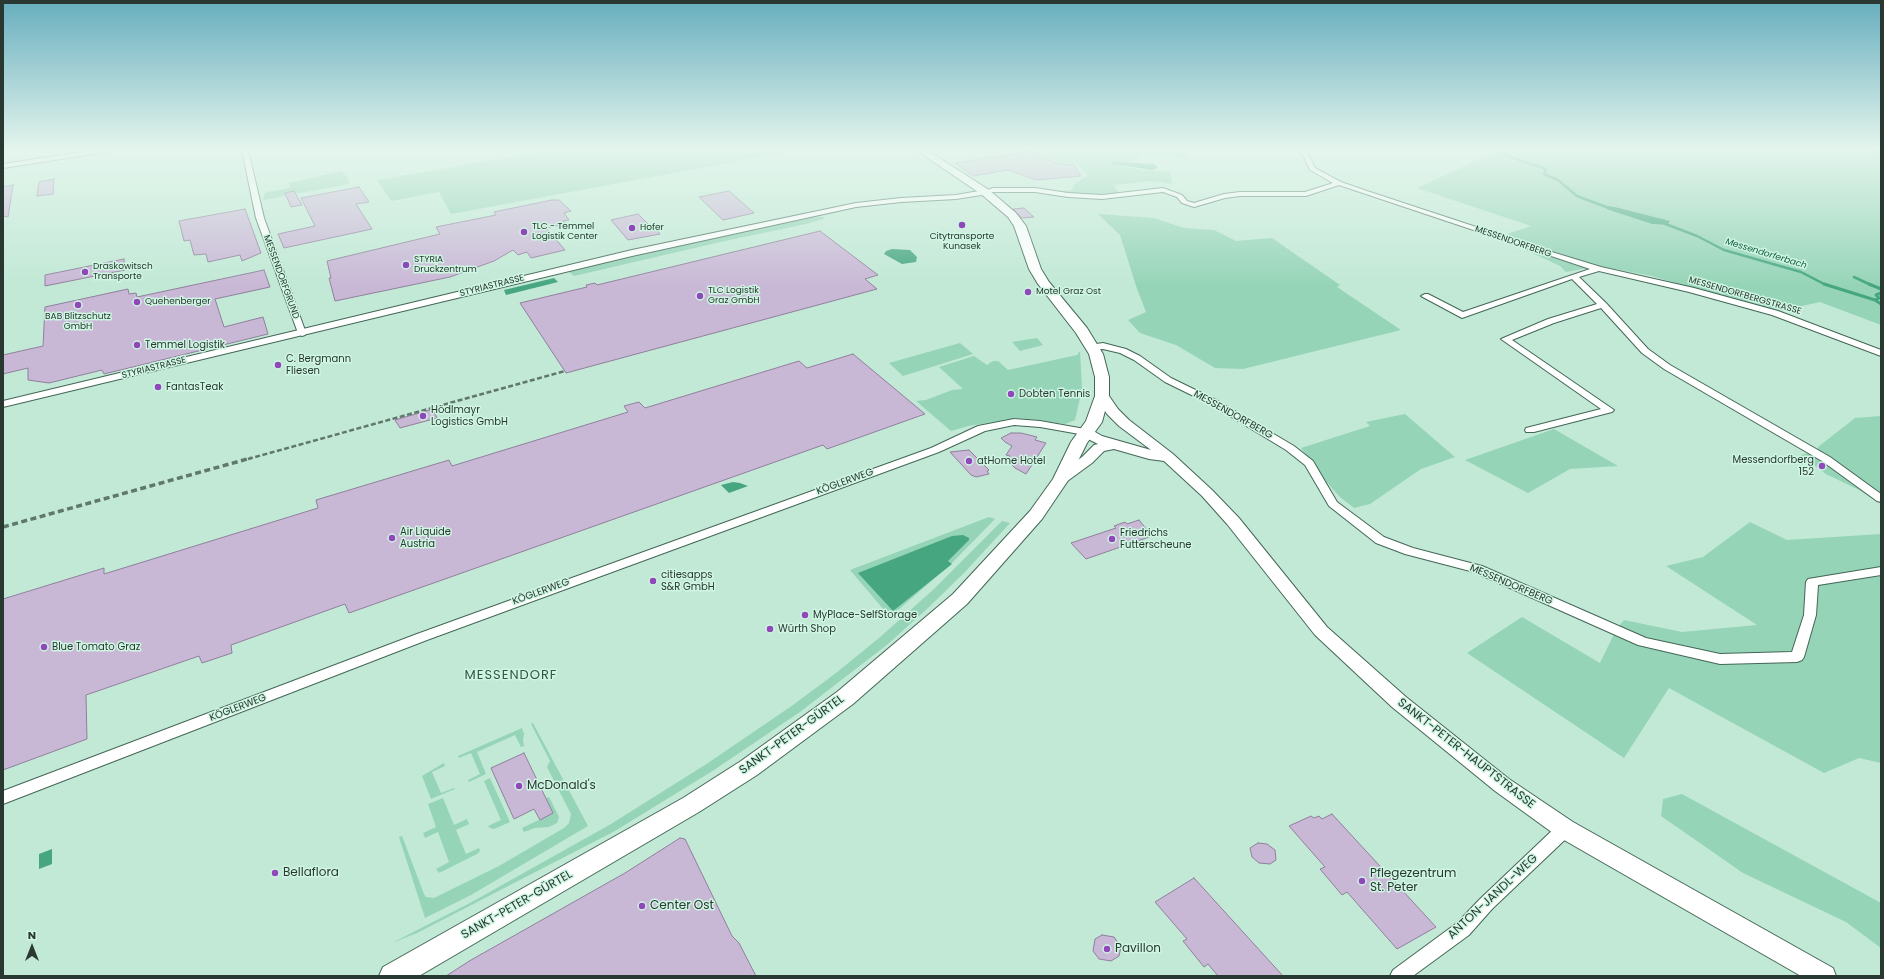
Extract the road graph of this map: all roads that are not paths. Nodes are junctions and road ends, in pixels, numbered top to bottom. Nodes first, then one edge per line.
1 (255, 196) edge
2 (964, 196) edge
3 (989, 196) edge
4 (1080, 196) edge
5 (1113, 196) edge
6 (1179, 196) edge
7 (1227, 196) edge
8 (1377, 196) edge
9 (1600, 269) junction
10 (1573, 276) junction
11 (1425, 296) dead end
12 (1603, 305) junction
13 (302, 333) junction
14 (1093, 347) junction
15 (1881, 353) edge
16 (1102, 396) junction
17 (3, 404) edge
18 (1530, 430) dead end
19 (1085, 432) junction
20 (1116, 444) junction
21 (1163, 454) junction
22 (1061, 479) junction
23 (1881, 499) edge
24 (1881, 571) edge
25 (3, 798) edge
26 (1565, 829) junction
27 (393, 976) edge
28 (1399, 976) edge
29 (1824, 976) edge

1 - 13 street, MESSENDORFGRUND
2 - 13 street, STYRIASTRASSE
3 - 14 main road
4 - 5 street
6 - 7 street
8 - 9 street, MESSENDORFBERG
9 - 10 street
9 - 15 street, MESSENDORFBERGSTRASSE
10 - 11 street
10 - 12 street
12 - 18 street
12 - 23 street
13 - 17 street, STYRIASTRASSE
14 - 16 main road
14 - 24 street, MESSENDORFBERG
16 - 19 main road, SANKT-PETER-GÜRTEL
16 - 21 main road, SANKT-PETER-HAUPTSTRASSE
19 - 20 main road
19 - 21 main road, SANKT-PETER-HAUPTSTRASSE
19 - 22 main road, SANKT-PETER-GÜRTEL
19 - 25 street, KÖGLERWEG
20 - 21 main road
20 - 22 main road
21 - 26 main road, SANKT-PETER-HAUPTSTRASSE
22 - 27 main road, SANKT-PETER-GÜRTEL
26 - 28 street, ANTON-JANDL-WEG
26 - 29 main road, SANKT-PETER-HAUPTSTRASSE

